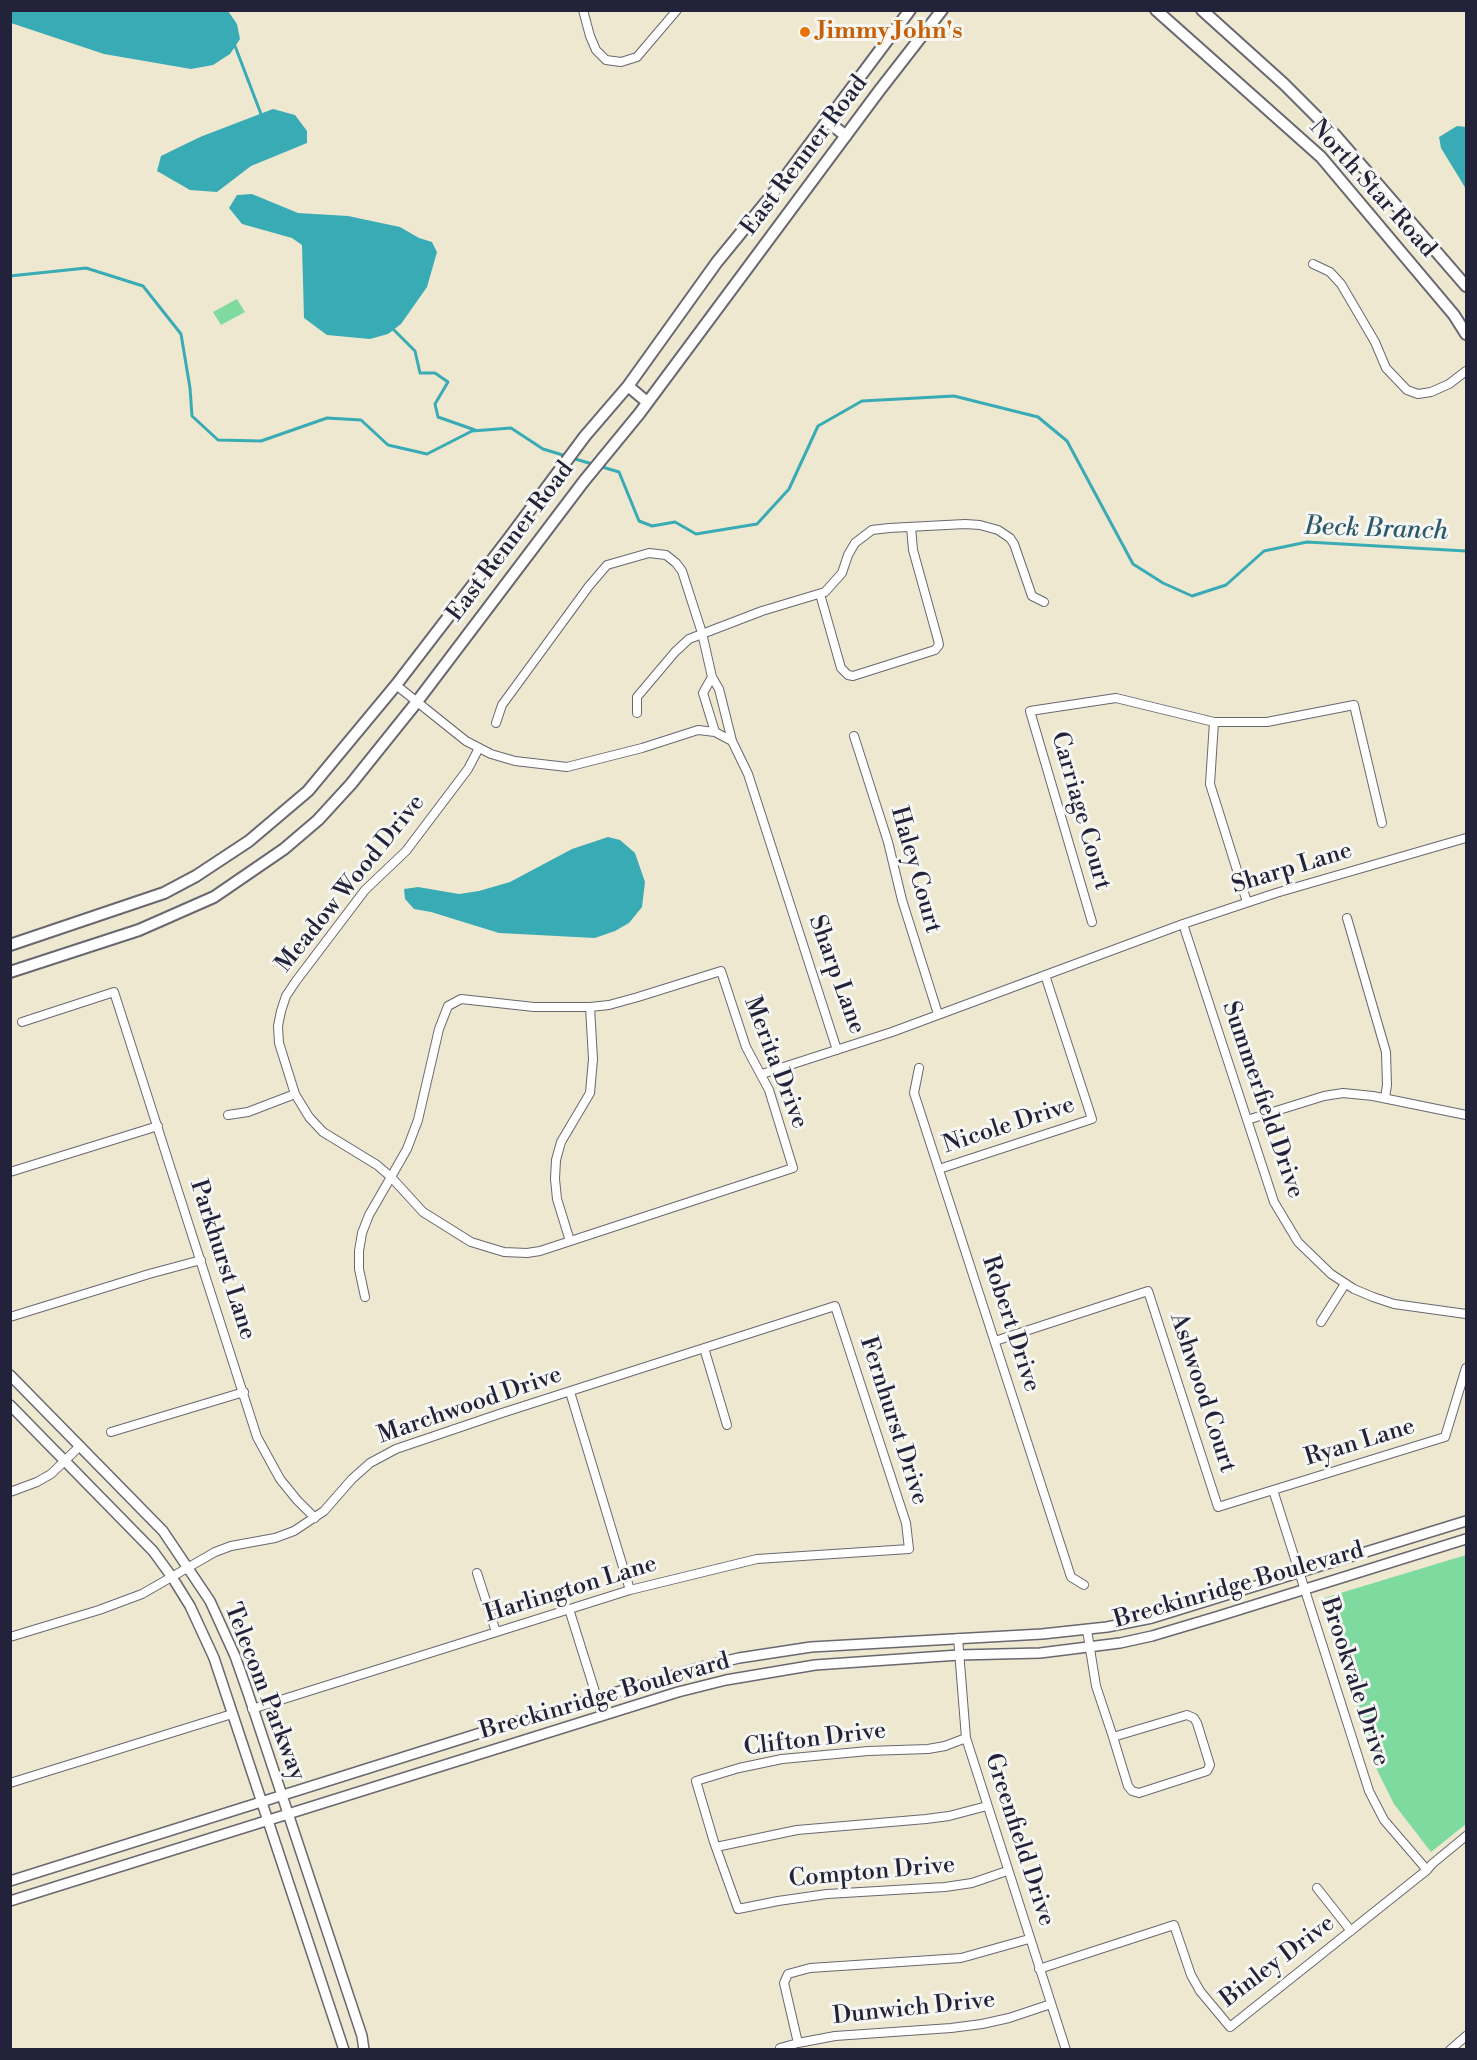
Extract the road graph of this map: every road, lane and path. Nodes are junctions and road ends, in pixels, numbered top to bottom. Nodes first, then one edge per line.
1 (583, 10) edge
2 (677, 10) edge
3 (910, 10) edge
4 (942, 10) edge
5 (1156, 10) edge
6 (1202, 10) edge
7 (827, 121) junction
8 (846, 136) junction
9 (1313, 264) dead end
10 (1467, 286) edge
11 (1467, 334) edge
12 (1467, 371) edge
13 (628, 386) junction
14 (648, 402) junction
15 (911, 527) junction
16 (820, 594) junction
17 (1044, 602) dead end
18 (702, 633) junction
19 (712, 678) junction
20 (396, 685) junction
21 (416, 702) junction
22 (637, 713) dead end
23 (1214, 722) junction
24 (496, 723) dead end
25 (715, 732) junction
26 (854, 736) dead end
27 (732, 741) junction
28 (479, 748) junction
29 (1382, 823) dead end
30 (1467, 838) edge
31 (1247, 902) junction
32 (1347, 918) dead end
33 (1092, 922) dead end
34 (1183, 924) junction
35 (10, 945) edge
36 (10, 972) edge
37 (1045, 975) junction
38 (590, 1007) junction
39 (938, 1014) junction
40 (22, 1022) dead end
41 (837, 1050) junction
42 (919, 1068) dead end
43 (762, 1074) junction
44 (295, 1094) junction
45 (1385, 1098) junction
46 (228, 1115) dead end
47 (1467, 1116) edge
48 (1247, 1120) junction
49 (158, 1126) junction
50 (793, 1168) joint
51 (939, 1169) junction
52 (10, 1172) edge
53 (391, 1177) junction
54 (570, 1241) junction
55 (201, 1260) junction
56 (1345, 1284) junction
57 (365, 1297) dead end
58 (835, 1306) joint
59 (1467, 1314) edge
60 (10, 1317) edge
61 (1321, 1322) dead end
62 (994, 1341) junction
63 (704, 1348) junction
64 (1467, 1368) edge
65 (10, 1375) edge
66 (244, 1392) junction
67 (570, 1392) junction
68 (10, 1405) edge
69 (727, 1425) dead end
70 (111, 1432) dead end
71 (80, 1446) junction
72 (65, 1461) junction
73 (1273, 1490) junction
74 (10, 1492) edge
75 (1218, 1507) joint
76 (315, 1518) junction
77 (1467, 1521) edge
78 (1467, 1539) edge
79 (909, 1549) joint
80 (188, 1566) junction
81 (477, 1573) dead end
82 (1299, 1573) junction
83 (172, 1577) junction
84 (1084, 1586) dead end
85 (1303, 1589) junction
86 (630, 1590) junction
87 (569, 1609) junction
88 (1087, 1630) junction
89 (496, 1632) junction
90 (10, 1637) edge
91 (958, 1638) junction
92 (1089, 1647) junction
93 (959, 1654) junction
94 (596, 1698) junction
95 (252, 1710) junction
96 (232, 1714) junction
97 (602, 1714) junction
98 (1113, 1737) junction
99 (966, 1738) junction
100 (10, 1783) edge
101 (283, 1796) junction
102 (262, 1801) junction
103 (987, 1806) junction
104 (289, 1813) junction
105 (268, 1820) junction
106 (1467, 1836) edge
107 (716, 1847) junction
108 (1427, 1870) junction
109 (1007, 1871) junction
110 (29, 1875) junction
111 (10, 1881) edge
112 (1317, 1888) dead end
113 (35, 1893) junction
114 (10, 1901) edge
115 (738, 1909) joint
116 (1351, 1931) junction
117 (1029, 1939) junction
118 (1040, 1969) junction
119 (1051, 2004) junction
120 (1467, 2036) edge
121 (798, 2043) junction
122 (344, 2049) edge
123 (364, 2049) edge
124 (780, 2049) edge
125 (1066, 2049) edge
126 (1450, 2049) edge

1 - 2 street
3 - 7 main road, East Renner Road
4 - 8 main road, East Renner Road
5 - 11 main road, North Star Road
6 - 10 main road, North Star Road
7 - 8 main road
7 - 13 main road, East Renner Road
8 - 14 main road, East Renner Road
9 - 12 street
13 - 14 main road
13 - 20 main road, East Renner Road
14 - 21 main road, East Renner Road
15 - 16 street
15 - 16 street
15 - 17 street
16 - 18 street
18 - 19 street
18 - 22 street
18 - 24 street
19 - 25 street
19 - 27 street, Sharp Lane
20 - 21 street
20 - 35 main road, East Renner Road
21 - 28 street
21 - 36 main road, East Renner Road
23 - 29 street
23 - 31 street
23 - 33 street, Carriage Court
25 - 27 street
25 - 28 street
26 - 39 street, Haley Court
27 - 41 street, Sharp Lane
28 - 44 street, Meadow Wood Drive
30 - 31 street, Sharp Lane
31 - 34 street, Sharp Lane
32 - 45 street
34 - 37 street, Sharp Lane
34 - 48 street, Summerfield Drive
37 - 39 street, Sharp Lane
37 - 51 street, Nicole Drive
38 - 43 street, Merita Drive
38 - 53 street
38 - 54 street
39 - 41 street, Sharp Lane
40 - 49 street, Parkhurst Lane
41 - 43 street
42 - 51 street, Robert Drive
43 - 50 street, Merita Drive
44 - 46 street
44 - 53 street, Meadow Wood Drive
45 - 47 street
45 - 48 street
48 - 56 street, Summerfield Drive
49 - 52 street
49 - 55 street, Parkhurst Lane
50 - 54 street, Meadow Wood Drive
51 - 62 street, Robert Drive
53 - 54 street, Meadow Wood Drive
53 - 57 street
55 - 60 street
55 - 66 street, Parkhurst Lane
56 - 59 street, Summerfield Drive
56 - 61 street
58 - 63 street, Marchwood Drive
58 - 79 street, Fernhurst Drive
62 - 75 street, Ashwood Court
62 - 84 street, Robert Drive
63 - 67 street, Marchwood Drive
63 - 69 street
64 - 73 street, Ryan Lane
65 - 71 street, Telecom Parkway
66 - 70 street
66 - 76 street, Parkhurst Lane
67 - 76 street, Marchwood Drive
67 - 86 street
68 - 72 street, Telecom Parkway
71 - 72 street
71 - 80 street, Telecom Parkway
72 - 74 street
72 - 83 street, Telecom Parkway
73 - 75 street, Ryan Lane
73 - 82 street, Brookvale Drive
76 - 80 street, Marchwood Drive
77 - 82 street, Breckinridge Boulevard
78 - 85 street, Breckinridge Boulevard
79 - 86 street, Harlington Lane
80 - 83 street, Marchwood Drive
80 - 95 street, Telecom Parkway
81 - 89 street
82 - 85 street, Brookvale Drive
82 - 88 street, Breckinridge Boulevard
83 - 90 street, Marchwood Drive
83 - 96 street, Telecom Parkway
85 - 92 street, Breckinridge Boulevard
85 - 108 street, Brookvale Drive
86 - 87 street, Harlington Lane
87 - 89 street, Harlington Lane
87 - 94 street
88 - 91 street, Breckinridge Boulevard
88 - 92 street
89 - 95 street, Harlington Lane
91 - 93 street, Greenfield Drive
91 - 94 street, Breckinridge Boulevard
92 - 93 street, Breckinridge Boulevard
92 - 98 street
93 - 97 street, Breckinridge Boulevard
93 - 99 street, Greenfield Drive
94 - 97 street
94 - 101 street, Breckinridge Boulevard
95 - 101 street, Telecom Parkway
96 - 100 street
96 - 102 street, Telecom Parkway
97 - 104 street, Breckinridge Boulevard
98 - 98 street
99 - 103 street, Greenfield Drive
99 - 107 street, Clifton Drive
101 - 102 street, Breckinridge Boulevard
101 - 104 street, Telecom Parkway
102 - 105 street, Telecom Parkway
102 - 110 street, Breckinridge Boulevard
103 - 107 street
103 - 109 street, Greenfield Drive
104 - 105 street, Breckinridge Boulevard
104 - 123 street, Telecom Parkway
105 - 113 street, Breckinridge Boulevard
105 - 122 street, Telecom Parkway
106 - 108 street, Binley Drive
107 - 115 street, Clifton Drive
108 - 116 street, Binley Drive
109 - 115 street, Compton Drive
109 - 117 street, Greenfield Drive
110 - 111 street, Breckinridge Boulevard
110 - 113 street
112 - 116 street
113 - 114 street, Breckinridge Boulevard
116 - 118 street, Binley Drive
117 - 118 street, Greenfield Drive
117 - 121 street
118 - 119 street, Greenfield Drive
119 - 121 street, Dunwich Drive
119 - 125 street, Greenfield Drive
120 - 126 street
121 - 124 street, Dunwich Drive

